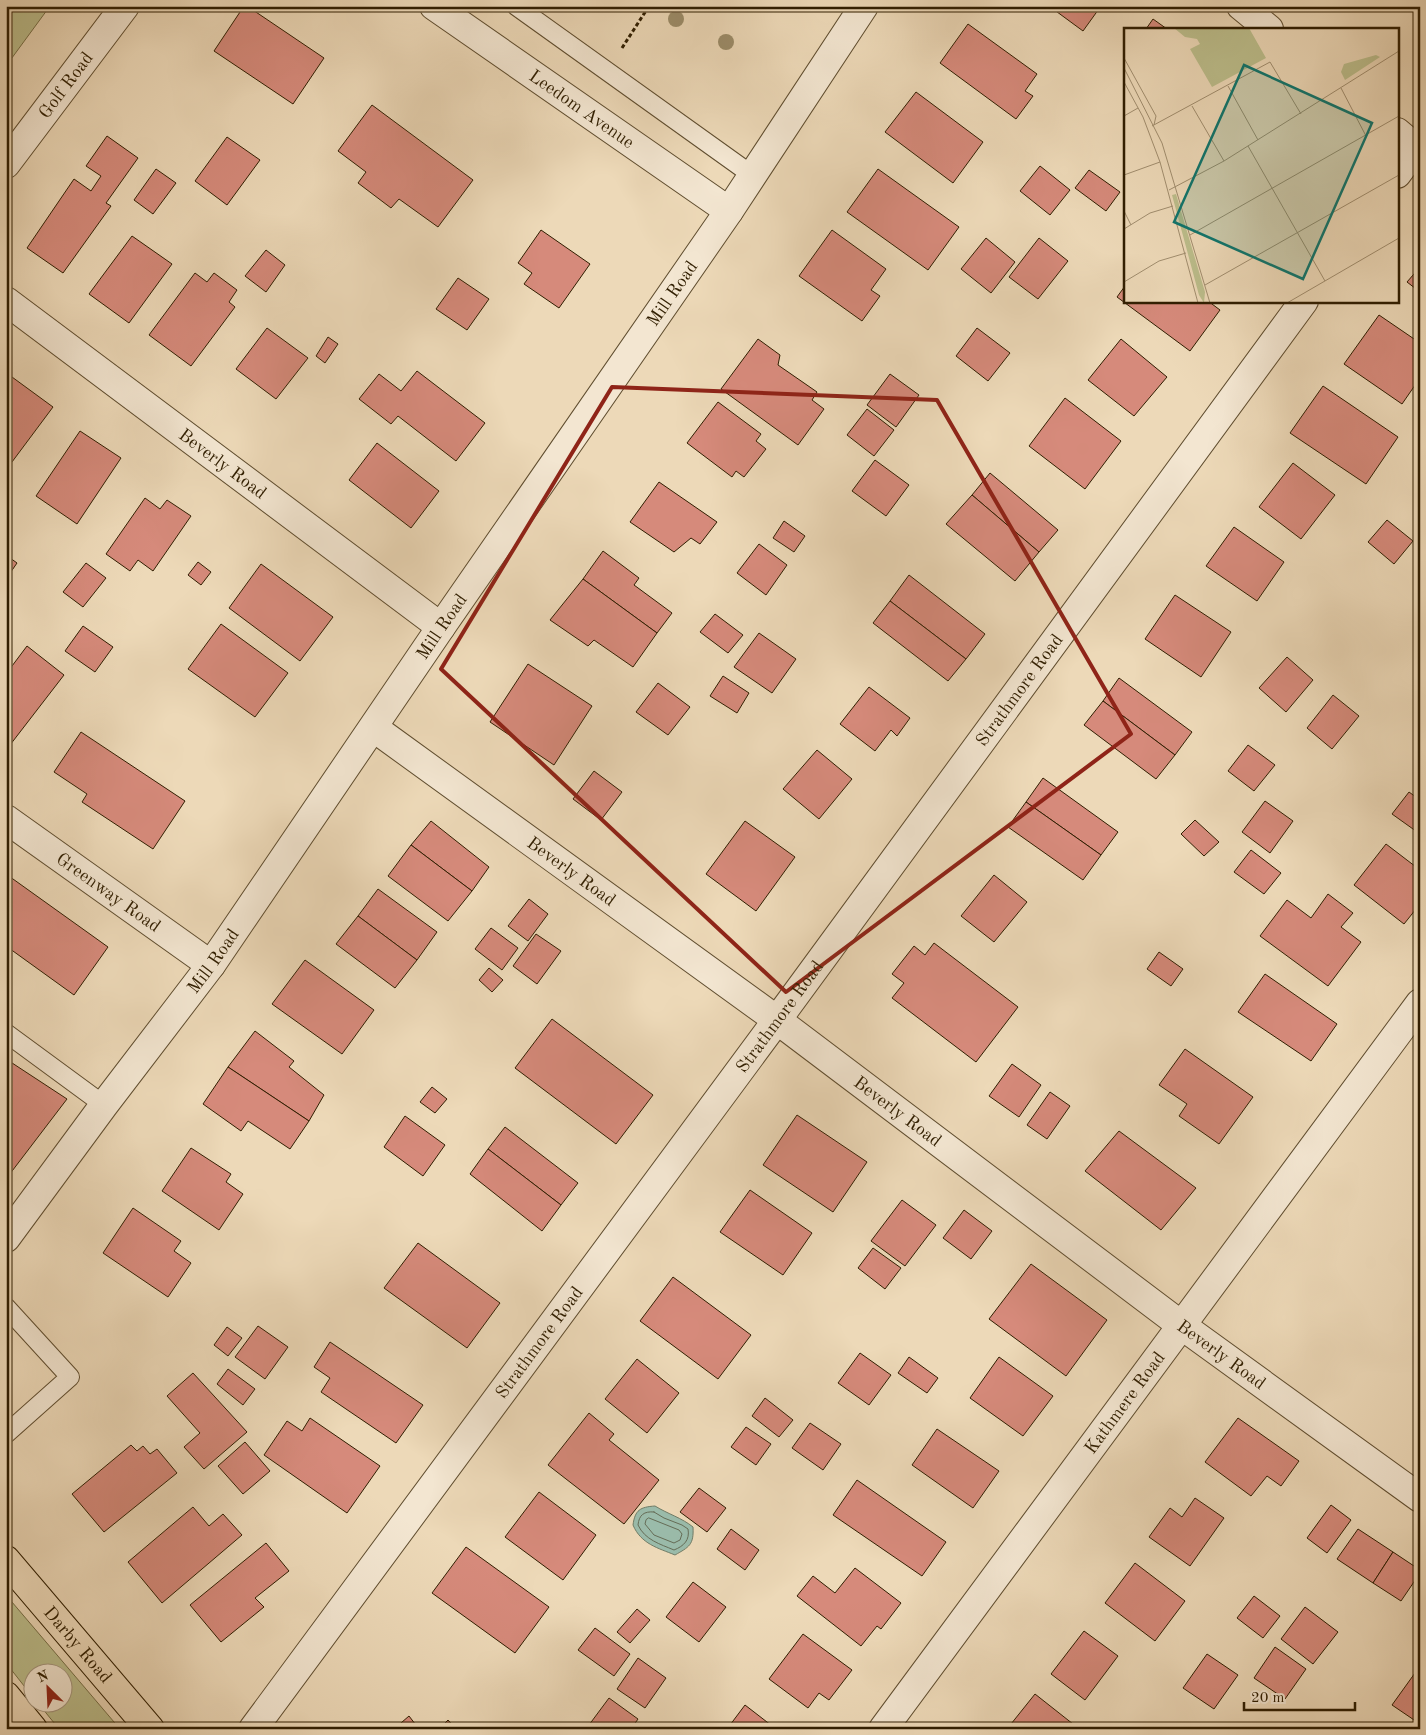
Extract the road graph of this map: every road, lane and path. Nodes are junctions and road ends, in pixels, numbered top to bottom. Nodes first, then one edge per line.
1 (125, 6) edge
2 (434, 6) edge
3 (516, 6) edge
4 (649, 6) edge
5 (864, 6) edge
6 (1241, 6) edge
7 (639, 22) dead end
8 (1268, 28) edge
9 (1411, 141) edge
10 (6, 164) edge
11 (1398, 172) edge
12 (752, 175) junction
13 (729, 211) junction
14 (6, 301) edge
15 (1303, 302) edge
16 (441, 628) junction
17 (374, 728) junction
18 (6, 818) edge
19 (211, 965) junction
20 (1420, 1003) edge
21 (776, 1020) junction
22 (6, 1033) edge
23 (104, 1104) junction
24 (6, 1238) edge
25 (6, 1307) edge
26 (1181, 1325) junction
27 (6, 1434) edge
28 (1420, 1498) edge
29 (6, 1560) edge
30 (6, 1696) edge
31 (33, 1729) edge
32 (150, 1729) edge
33 (252, 1729) edge
34 (883, 1729) edge

1 - 10 street, Golf Road
2 - 13 street, Leedom Avenue
3 - 12 lane
4 - 7 path
5 - 12 street, Mill Road
6 - 8 street
9 - 11 street
12 - 13 street, Mill Road
13 - 16 street, Mill Road
14 - 16 street, Beverly Road
15 - 21 street, Strathmore Road
16 - 17 street, Mill Road
17 - 19 street, Mill Road
17 - 21 street, Beverly Road
18 - 19 street, Greenway Road
19 - 23 street, Mill Road
20 - 26 street, Kathmere Road
21 - 26 street, Beverly Road
21 - 33 street, Strathmore Road
22 - 23 lane
23 - 24 street, Mill Road
25 - 27 lane
26 - 28 street, Beverly Road
26 - 34 street, Kathmere Road
29 - 32 main road, Darby Road
30 - 31 main road

